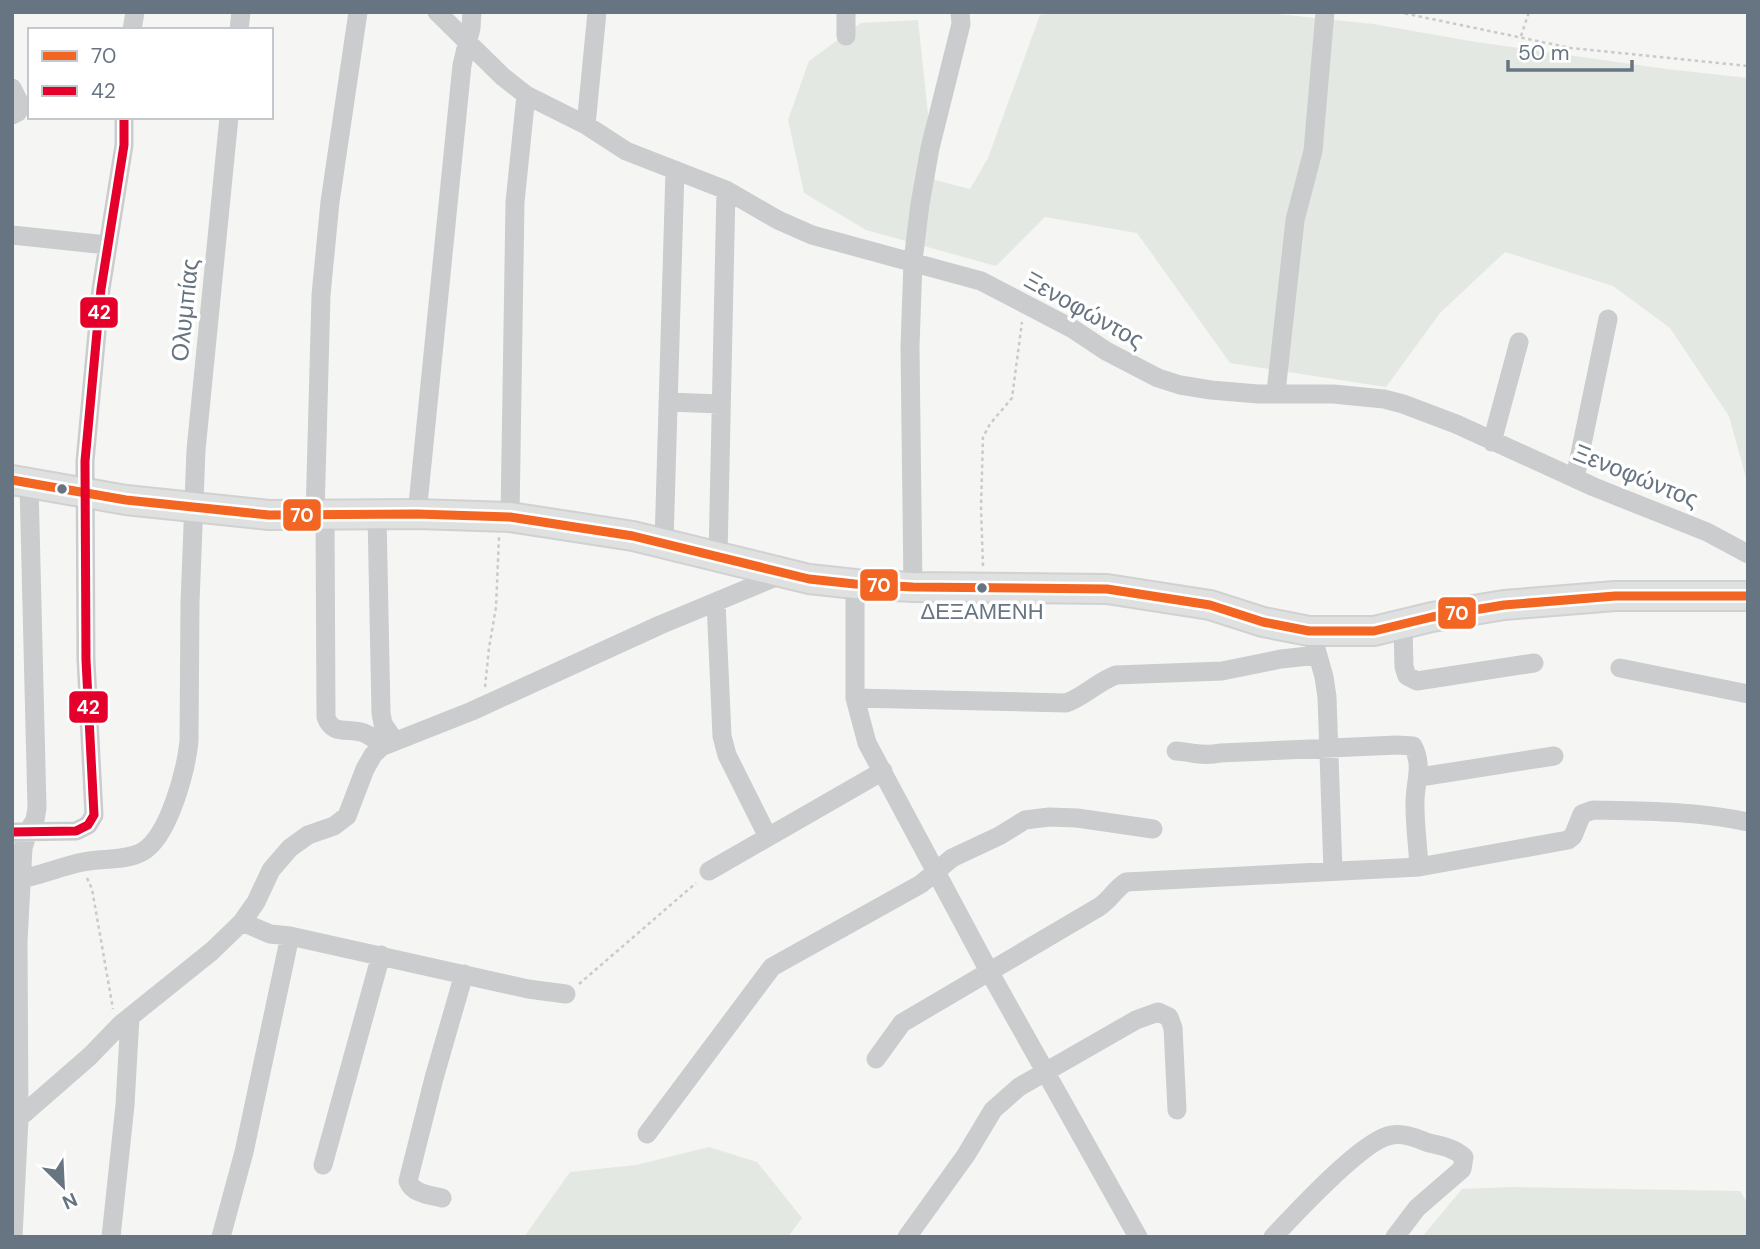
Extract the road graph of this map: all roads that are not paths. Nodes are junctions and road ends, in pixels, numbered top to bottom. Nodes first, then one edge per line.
1 (358, 12) edge
2 (437, 12) edge
3 (472, 12) edge
4 (846, 12) edge
5 (960, 12) edge
6 (1325, 12) edge
7 (598, 13) edge
8 (846, 36) dead end
9 (468, 44) junction
10 (12, 88) edge
11 (526, 95) junction
12 (12, 115) edge
13 (124, 119) edge
14 (229, 119) edge
15 (586, 125) junction
16 (676, 170) junction
17 (726, 190) junction
18 (12, 235) edge
19 (107, 245) junction
20 (913, 261) junction
21 (1608, 319) dead end
22 (1519, 342) dead end
23 (1276, 392) junction
24 (668, 402) junction
25 (720, 404) junction
26 (1492, 442) junction
27 (1575, 478) junction
28 (21, 482) edge
29 (85, 492) junction
30 (193, 508) junction
31 (417, 514) junction
32 (377, 515) junction
33 (320, 516) junction
34 (505, 516) junction
35 (664, 543) junction
36 (1748, 554) edge
37 (718, 557) junction
38 (783, 574) junction
39 (855, 584) junction
40 (913, 587) junction
41 (1748, 596) edge
42 (716, 602) junction
43 (1403, 624) junction
44 (1314, 643) junction
45 (1534, 663) dead end
46 (1620, 668) dead end
47 (1748, 694) edge
48 (855, 698) junction
49 (388, 743) junction
50 (1329, 749) junction
51 (1176, 751) dead end
52 (1554, 755) dead end
53 (883, 771) junction
54 (1420, 777) junction
55 (1748, 822) edge
56 (1153, 829) dead end
57 (20, 832) edge
58 (768, 837) junction
59 (1419, 867) junction
60 (709, 871) road end
61 (936, 871) junction
62 (1333, 872) junction
63 (21, 879) junction
64 (242, 922) junction
65 (290, 936) junction
66 (381, 956) junction
67 (990, 973) junction
68 (464, 974) junction
69 (566, 994) road end
70 (125, 1021) junction
71 (876, 1059) dead end
72 (1047, 1071) junction
73 (1177, 1110) dead end
74 (15, 1121) edge
75 (647, 1134) dead end
76 (323, 1165) dead end
77 (442, 1198) dead end
78 (13, 1237) edge
79 (111, 1237) edge
80 (221, 1237) edge
81 (907, 1237) edge
82 (1138, 1237) edge
83 (1273, 1237) edge
84 (1395, 1237) edge

1 - 33 street
2 - 9 street, Ξενοφώντος
3 - 9 street
4 - 8 street
5 - 20 street
6 - 23 street
7 - 15 street
9 - 11 street, Ξενοφώντος
9 - 31 street
10 - 12 street
11 - 15 street, Ξενοφώντος
11 - 34 street
13 - 19 street
14 - 30 street, Ολυμπίας
15 - 16 street, Ξενοφώντος
16 - 17 street, Ξενοφώντος
16 - 24 street
17 - 20 street, Ξενοφώντος
17 - 25 street
18 - 19 street
19 - 29 street
20 - 23 street, Ξενοφώντος
20 - 40 street
21 - 27 street
22 - 26 street
23 - 26 street, Ξενοφώντος
24 - 25 street
24 - 35 street
25 - 37 street
26 - 27 street, Ξενοφώντος
27 - 36 street, Ξενοφώντος
28 - 29 street
28 - 57 street
29 - 30 street
29 - 57 street
30 - 33 street
30 - 63 street, Ολυμπίας
31 - 32 street
31 - 34 street
32 - 33 street
32 - 49 street
33 - 49 street
34 - 35 street
35 - 37 street
37 - 38 street
38 - 39 street
38 - 42 street
39 - 40 street
39 - 48 street
40 - 44 street
41 - 43 street
42 - 49 street
42 - 58 street
43 - 44 street
43 - 45 street
44 - 48 street
44 - 50 street
46 - 47 street
48 - 53 street
49 - 64 street
50 - 51 street
50 - 54 street
50 - 62 street
52 - 54 street
53 - 58 street
53 - 61 street
54 - 59 street
55 - 59 street
56 - 61 street
57 - 63 street
58 - 60 street
59 - 62 street
61 - 67 street
61 - 75 street
62 - 67 street
63 - 74 street
64 - 65 street
64 - 70 street
65 - 66 street
65 - 80 street
66 - 68 street
66 - 76 street
67 - 71 street
67 - 72 street
68 - 69 street
68 - 77 street
70 - 74 street
70 - 79 street
72 - 73 street
72 - 81 street
72 - 82 street
74 - 78 street
83 - 84 street

